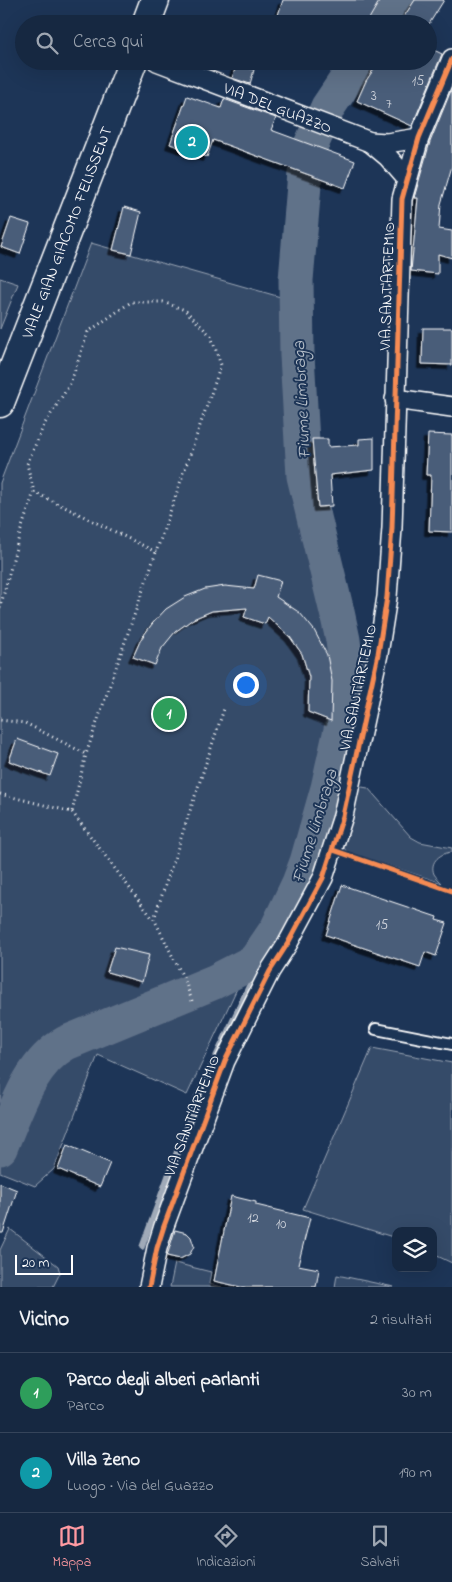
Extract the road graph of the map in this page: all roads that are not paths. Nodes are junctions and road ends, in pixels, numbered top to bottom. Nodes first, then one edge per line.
1 (155, 0) edge
2 (149, 15) edge
3 (452, 59) edge
4 (129, 70) edge
5 (181, 70) edge
6 (419, 138) junction
7 (370, 142) junction
8 (407, 179) junction
9 (395, 399) junction
10 (0, 403) edge
11 (452, 407) edge
12 (376, 1029) dead end
13 (452, 1044) edge
14 (149, 1287) edge

1 - 2 main road
3 - 6 street, VIA SANT'ARTEMIO
4 - 10 main road, VIALE GIAN GIACOMO FELISSENT
5 - 7 street, VIA DEL GUAZZO
6 - 7 street, VIA DEL GUAZZO
6 - 8 street, VIA SANT'ARTEMIO
7 - 8 street, VIA DEL GUAZZO
8 - 9 street, VIA SANT'ARTEMIO
9 - 11 street
9 - 14 street, VIA SANT'ARTEMIO
12 - 13 lane

